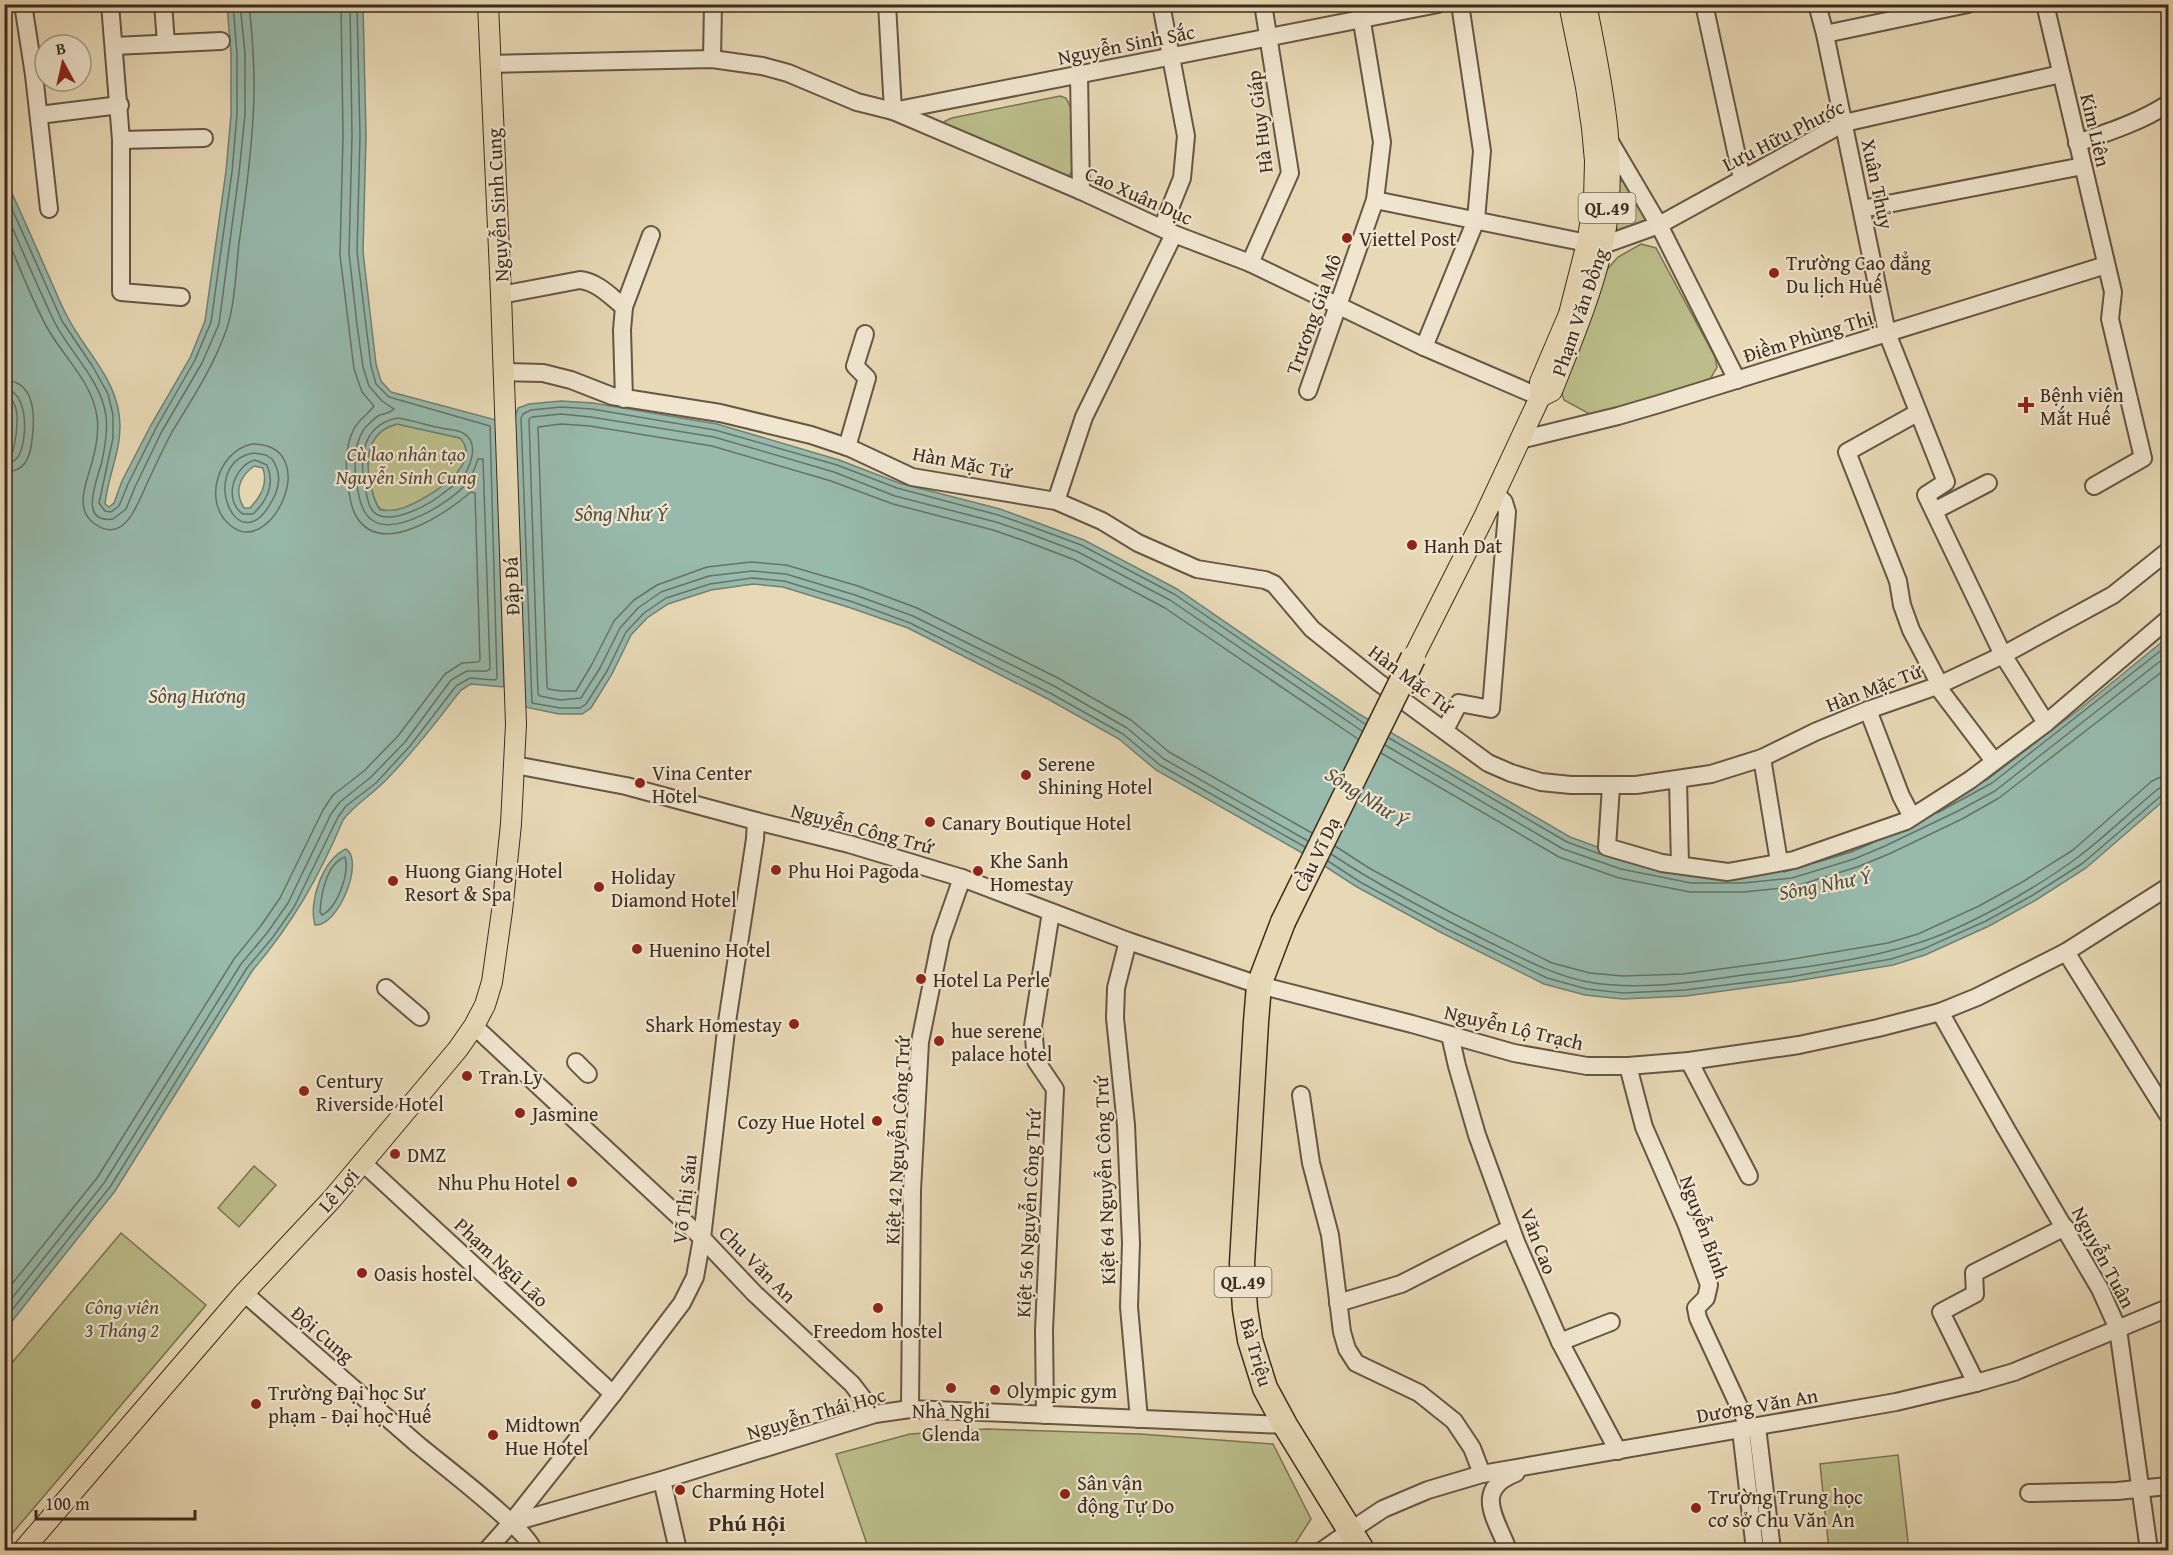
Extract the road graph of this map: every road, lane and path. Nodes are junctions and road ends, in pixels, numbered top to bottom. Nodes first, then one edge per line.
1 (23, 4) edge
2 (110, 4) edge
3 (163, 4) edge
4 (488, 4) edge
5 (713, 4) edge
6 (887, 4) edge
7 (1161, 4) edge
8 (1263, 4) edge
9 (1438, 4) edge
10 (1460, 4) edge
11 (1569, 4) edge
12 (1586, 4) edge
13 (1704, 4) edge
14 (1817, 4) edge
15 (1968, 4) edge
16 (2045, 4) edge
17 (1360, 12) edge
18 (1825, 34) junction
19 (1270, 37) junction
20 (221, 41) dead end
21 (166, 43) junction
22 (114, 46) junction
23 (1171, 57) junction
24 (712, 59) junction
25 (490, 64) junction
26 (2061, 74) junction
27 (1079, 75) junction
28 (2169, 104) edge
29 (120, 105) junction
30 (893, 111) junction
31 (39, 115) junction
32 (1844, 123) junction
33 (204, 138) dead end
34 (121, 140) junction
35 (1609, 140) junction
36 (2077, 143) junction
37 (2083, 166) junction
38 (1742, 179) junction
39 (1081, 192) junction
40 (1375, 200) junction
41 (49, 209) dead end
42 (1862, 209) junction
43 (1476, 220) junction
44 (1659, 225) junction
45 (1168, 231) junction
46 (651, 235) dead end
47 (1595, 244) junction
48 (1250, 263) junction
49 (2106, 265) junction
50 (501, 295) junction
51 (181, 297) dead end
52 (1338, 306) junction
53 (624, 308) junction
54 (1887, 333) junction
55 (865, 334) dead end
56 (1424, 347) junction
57 (503, 372) junction
58 (1737, 380) junction
59 (1308, 390) dead end
60 (1540, 397) junction
61 (624, 399) junction
62 (505, 406) joint
63 (1917, 413) junction
64 (1520, 440) junction
65 (847, 447) junction
66 (1988, 483) dead end
67 (2094, 486) dead end
68 (1495, 493) junction
69 (1056, 501) junction
70 (1934, 510) junction
71 (2169, 551) edge
72 (2169, 619) edge
73 (2003, 655) junction
74 (1413, 658) joint
75 (1938, 686) junction
76 (1868, 710) junction
77 (2046, 723) junction
78 (1445, 730) junction
79 (1762, 758) junction
80 (1994, 761) junction
81 (515, 765) junction
82 (1678, 780) junction
83 (1611, 786) junction
84 (1912, 817) junction
85 (756, 822) junction
86 (1779, 862) junction
87 (1680, 865) junction
88 (962, 878) junction
89 (2169, 887) edge
90 (1051, 912) junction
91 (1128, 941) junction
92 (2066, 952) junction
93 (1259, 985) junction
94 (386, 988) dead end
95 (1940, 1012) junction
96 (420, 1017) dead end
97 (474, 1026) junction
98 (1450, 1035) junction
99 (576, 1062) dead end
100 (1689, 1062) junction
101 (1628, 1066) junction
102 (588, 1074) dead end
103 (1301, 1095) dead end
104 (2169, 1115) edge
105 (362, 1162) junction
106 (1749, 1176) dead end
107 (2065, 1227) junction
108 (1511, 1228) junction
109 (702, 1238) junction
110 (244, 1293) junction
111 (1338, 1303) junction
112 (2169, 1308) edge
113 (1611, 1322) dead end
114 (2118, 1329) junction
115 (1560, 1342) junction
116 (1976, 1383) junction
117 (613, 1394) junction
118 (910, 1409) junction
119 (875, 1414) junction
120 (1045, 1415) junction
121 (1139, 1419) junction
122 (1285, 1425) junction
123 (1749, 1428) junction
124 (1618, 1451) junction
125 (1536, 1464) junction
126 (1482, 1474) junction
127 (662, 1480) junction
128 (2169, 1486) edge
129 (2141, 1488) junction
130 (2029, 1493) dead end
131 (512, 1523) junction
132 (1350, 1544) edge
133 (1772, 1544) edge
134 (1754, 1545) edge
135 (24, 1551) edge
136 (487, 1551) edge
137 (533, 1551) edge
138 (678, 1551) edge
139 (1323, 1551) edge
140 (1508, 1551) edge
141 (2149, 1551) edge

1 - 31 street
2 - 22 street
3 - 21 street
4 - 25 main road, Nguyễn Sinh Cung
5 - 24 street
6 - 30 street
7 - 23 street
8 - 19 street, Hà Huy Giáp
9 - 17 street, Nguyễn Sinh Sắc
10 - 43 street
11 - 47 main road, Phạm Văn Đồng / QL.49
12 - 35 main road, Phạm Văn Đồng / QL.49
13 - 38 street
14 - 18 street, Xuân Thủy
15 - 18 street
16 - 26 street, Kim Liên
17 - 19 street, Nguyễn Sinh Sắc
17 - 40 street, Trương Gia Mô
18 - 32 street, Xuân Thủy
19 - 23 street, Nguyễn Sinh Sắc
19 - 48 street, Hà Huy Giáp
20 - 21 street
21 - 22 street
22 - 29 street
23 - 27 street, Nguyễn Sinh Sắc
23 - 45 street
24 - 25 street, Cao Xuân Dục
24 - 30 street, Cao Xuân Dục
25 - 50 main road, Nguyễn Sinh Cung
26 - 32 street, Lưu Hữu Phước
26 - 36 street, Kim Liên
27 - 30 street, Nguyễn Sinh Sắc
27 - 39 street
28 - 36 street
29 - 31 street
29 - 34 street
30 - 39 street, Cao Xuân Dục
31 - 41 street
32 - 38 street, Lưu Hữu Phước
32 - 42 street, Xuân Thủy
33 - 34 street
34 - 51 street
35 - 44 street
35 - 47 main road, Phạm Văn Đồng / QL.49
36 - 37 street, Kim Liên
37 - 42 street
37 - 49 street, Kim Liên
38 - 44 street, Lưu Hữu Phước
39 - 45 street, Cao Xuân Dục
40 - 43 street
40 - 52 street, Trương Gia Mô
42 - 54 street, Xuân Thủy
43 - 47 street
43 - 56 street
44 - 47 street, Lưu Hữu Phước
44 - 58 street
45 - 48 street, Cao Xuân Dục
45 - 69 street
46 - 53 street
47 - 60 main road, Phạm Văn Đồng / QL.49
48 - 52 street, Cao Xuân Dục
49 - 54 street, Điềm Phùng Thị
49 - 67 street, Kim Liên
50 - 53 street
50 - 57 main road, Nguyễn Sinh Cung
52 - 56 street, Cao Xuân Dục
52 - 59 street, Trương Gia Mô
53 - 61 street
54 - 58 street, Điềm Phùng Thị
54 - 63 street, Xuân Thủy
55 - 65 street
56 - 60 street, Cao Xuân Dục
57 - 61 street, Hàn Mặc Tử
57 - 62 main road, Nguyễn Sinh Cung
58 - 64 street, Điềm Phùng Thị
60 - 64 main road, Phạm Văn Đồng / QL.49
61 - 65 street, Hàn Mặc Tử
62 - 81 main road, Đập Đá
63 - 70 street, Xuân Thủy
63 - 75 street
64 - 68 main road, Phạm Văn Đồng / QL.49
65 - 69 street, Hàn Mặc Tử
66 - 70 street
68 - 74 main road, Phạm Văn Đồng / QL.49
68 - 78 street
69 - 78 street, Hàn Mặc Tử
70 - 73 street
71 - 73 street, Hàn Mặc Tử
72 - 77 street
73 - 75 street, Hàn Mặc Tử
73 - 77 street
74 - 93 highway, Cầu Vĩ Dạ / QL.49, bridge
75 - 76 street, Hàn Mặc Tử
75 - 80 street
76 - 79 street, Hàn Mặc Tử
76 - 84 street
77 - 80 street
78 - 83 street, Hàn Mặc Tử
79 - 82 street, Hàn Mặc Tử
79 - 86 street
80 - 84 street
81 - 85 street, Nguyễn Công Trứ
81 - 97 main road, Lê Lợi
82 - 83 street, Hàn Mặc Tử
82 - 87 street
83 - 87 street
84 - 86 street
85 - 88 street, Nguyễn Công Trứ
85 - 109 street, Võ Thị Sáu
86 - 87 street
88 - 90 street, Nguyễn Công Trứ
88 - 118 street, Kiệt 42 Nguyễn Công Trứ
89 - 92 street, Nguyễn Lộ Trạch
90 - 91 street, Nguyễn Công Trứ
90 - 120 street, Kiệt 56 Nguyễn Công Trứ
91 - 93 street, Nguyễn Công Trứ
91 - 121 street, Kiệt 64 Nguyễn Công Trứ
92 - 95 street, Nguyễn Lộ Trạch
92 - 104 street
93 - 98 street, Nguyễn Lộ Trạch
93 - 122 highway, Bà Triệu / QL.49
94 - 96 street
95 - 100 street, Nguyễn Lộ Trạch
95 - 107 street, Nguyễn Tuân
97 - 105 main road, Lê Lợi
97 - 109 street, Chu Văn An
98 - 101 street, Nguyễn Lộ Trạch
98 - 108 street, Văn Cao
99 - 102 street
100 - 101 street, Nguyễn Lộ Trạch
100 - 106 street
101 - 123 street, Nguyễn Bính
103 - 111 street
105 - 110 main road, Lê Lợi
105 - 117 street, Phạm Ngũ Lão
107 - 114 street, Nguyễn Tuân
107 - 116 street
108 - 111 street
108 - 115 street, Văn Cao
109 - 117 street, Võ Thị Sáu
109 - 119 street, Chu Văn An
110 - 131 street, Đội Cung
110 - 135 main road, Lê Lợi
111 - 126 street
112 - 114 street, Dương Văn An
113 - 115 street
114 - 116 street, Dương Văn An
114 - 129 street, Nguyễn Tuân
115 - 124 street, Văn Cao
116 - 123 street, Dương Văn An
117 - 131 street, Võ Thị Sáu
118 - 119 street, Nguyễn Thái Học
118 - 120 street, Nguyễn Thái Học
119 - 127 street, Nguyễn Thái Học
120 - 121 street, Nguyễn Thái Học
121 - 122 street, Nguyễn Thái Học
122 - 132 highway, Bà Triệu / QL.49
123 - 124 street, Dương Văn An
123 - 133 street
123 - 134 street
124 - 125 street, Dương Văn An
125 - 126 street, Dương Văn An
125 - 140 street
126 - 132 street, Dương Văn An
127 - 131 street, Nguyễn Thái Học
127 - 138 street
128 - 129 street
129 - 130 street
129 - 141 street, Nguyễn Tuân
131 - 136 street, Võ Thị Sáu
131 - 137 street, Đội Cung
132 - 139 street, Dương Văn An
133 - 134 street

